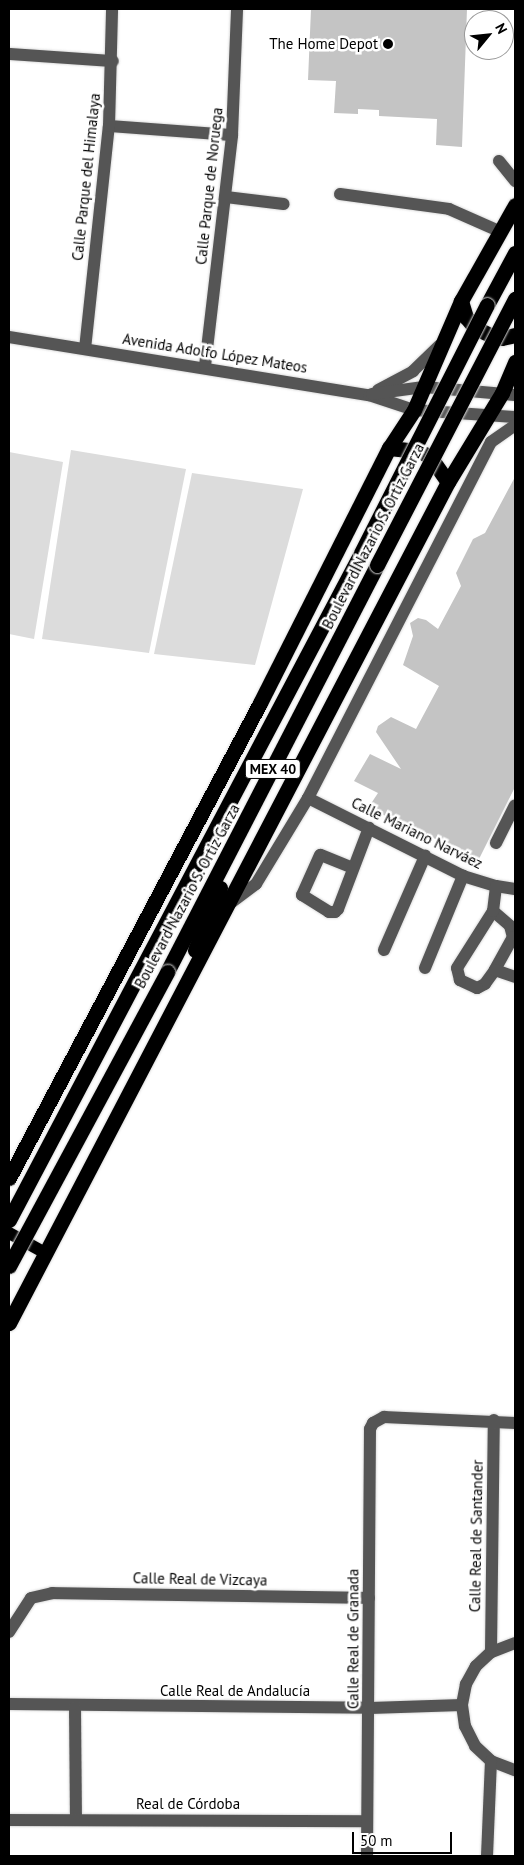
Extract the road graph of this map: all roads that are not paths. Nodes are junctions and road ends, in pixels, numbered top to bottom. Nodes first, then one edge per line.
1 (112, 9) edge
2 (237, 9) edge
3 (9, 54) edge
4 (113, 61) junction
5 (108, 126) junction
6 (232, 135) junction
7 (499, 161) dead end
8 (515, 181) edge
9 (340, 194) dead end
10 (226, 197) junction
11 (284, 204) dead end
12 (515, 205) edge
13 (501, 232) junction
14 (515, 253) edge
15 (515, 299) edge
16 (462, 301) junction
17 (515, 335) edge
18 (9, 337) edge
19 (442, 342) junction
20 (85, 349) junction
21 (515, 362) edge
22 (205, 366) junction
23 (424, 387) junction
24 (508, 394) edge
25 (369, 395) junction
26 (414, 410) junction
27 (489, 414) junction
28 (515, 417) edge
29 (515, 425) edge
30 (390, 448) junction
31 (448, 482) junction
32 (260, 703) junction
33 (260, 748) junction
34 (308, 798) junction
35 (515, 805) edge
36 (369, 828) junction
37 (496, 843) dead end
38 (425, 856) junction
39 (226, 861) junction
40 (353, 868) junction
41 (463, 876) junction
42 (496, 886) junction
43 (515, 889) edge
44 (228, 905) junction
45 (494, 911) junction
46 (384, 950) dead end
47 (425, 968) dead end
48 (494, 970) junction
49 (515, 976) edge
50 (151, 1050) junction
51 (9, 1178) edge
52 (9, 1220) edge
53 (9, 1233) edge
54 (45, 1253) junction
55 (9, 1266) edge
56 (9, 1323) edge
57 (494, 1420) junction
58 (515, 1422) edge
59 (369, 1598) junction
60 (9, 1632) edge
61 (515, 1643) edge
62 (491, 1652) junction
63 (9, 1704) edge
64 (462, 1705) junction
65 (75, 1707) junction
66 (370, 1708) junction
67 (491, 1760) junction
68 (515, 1770) edge
69 (9, 1820) edge
70 (76, 1820) junction
71 (367, 1821) junction
72 (367, 1856) edge
73 (488, 1856) edge

1 - 4 street, Calle Parque del Himalaya
2 - 6 street, Calle Parque de Noruega
3 - 4 street
4 - 5 street, Calle Parque del Himalaya
5 - 6 street
5 - 20 street, Calle Parque del Himalaya
6 - 10 street, Calle Parque de Noruega
7 - 8 street
9 - 13 street
10 - 11 street
10 - 22 street, Calle Parque de Noruega
12 - 13 highway
13 - 16 highway
14 - 33 highway, Boulevard Nazario S. Ortiz Garza / MEX 40, bridge
15 - 39 highway, Boulevard Nazario S. Ortiz Garza / MEX 40, bridge
16 - 17 highway
16 - 19 highway
18 - 20 street, Avenida Adolfo López Mateos
19 - 23 highway
19 - 25 street
20 - 22 street, Avenida Adolfo López Mateos
21 - 24 highway
22 - 25 street, Avenida Adolfo López Mateos
23 - 24 street
23 - 25 street
23 - 26 highway
24 - 27 highway
25 - 26 street, Avenida Adolfo López Mateos
26 - 27 street, Avenida Adolfo López Mateos
26 - 30 highway
27 - 28 street, Avenida Adolfo López Mateos
27 - 31 highway
29 - 34 street
30 - 31 highway
30 - 32 highway
31 - 44 highway
32 - 33 highway
32 - 51 highway
33 - 52 highway, Boulevard Nazario S. Ortiz Garza / MEX 40
34 - 36 street, Calle Mariano Narváez
34 - 44 street
35 - 37 street
36 - 38 street, Calle Mariano Narváez
36 - 40 street
38 - 41 street, Calle Mariano Narváez
38 - 46 street
39 - 50 highway
39 - 55 highway, Boulevard Nazario S. Ortiz Garza / MEX 40, bridge
40 - 40 street
41 - 42 street, Calle Mariano Narváez
41 - 47 street
42 - 43 street, Calle Mariano Narváez
42 - 45 street
44 - 50 highway
45 - 48 street
45 - 48 street
48 - 49 street
50 - 54 highway
53 - 54 main road
54 - 56 highway
57 - 58 street
57 - 59 street, Calle Real de Granada
57 - 62 street, Calle Real de Santander
59 - 60 street, Calle Real de Vizcaya
59 - 66 street, Calle Real de Granada
61 - 62 street
62 - 64 street
63 - 65 street, Calle Real de Andalucía
64 - 66 street, Calle Real de Andalucía
64 - 67 street
65 - 66 street, Calle Real de Andalucía
65 - 70 street
66 - 71 street, Calle Real de Granada
67 - 68 street
67 - 73 street
69 - 70 street, Real de Córdoba
70 - 71 street, Real de Córdoba
71 - 72 street, Calle Real de Granada

